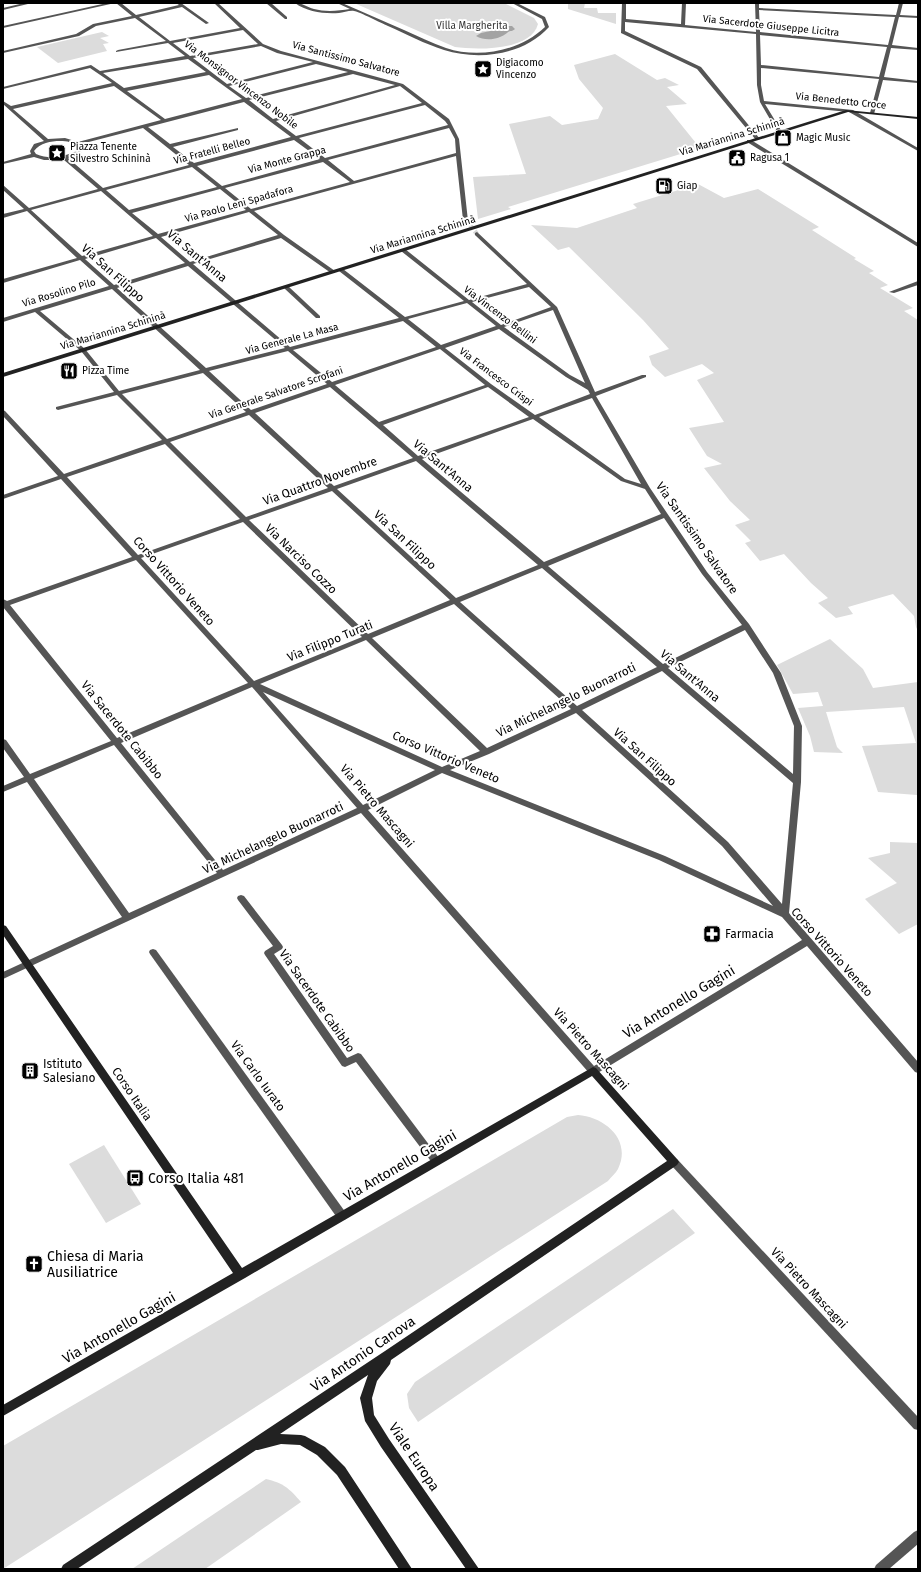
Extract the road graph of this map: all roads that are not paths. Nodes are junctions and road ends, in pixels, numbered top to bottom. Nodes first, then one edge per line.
1 (30, 3) edge
2 (113, 3) edge
3 (118, 3) edge
4 (216, 3) edge
5 (268, 3) edge
6 (297, 3) edge
7 (339, 3) edge
8 (514, 3) edge
9 (624, 3) edge
10 (684, 3) edge
11 (757, 3) edge
12 (901, 3) edge
13 (180, 4) edge
14 (3, 9) edge
15 (758, 9) junction
16 (356, 10) junction
17 (898, 14) junction
18 (135, 16) junction
19 (918, 17) edge
20 (286, 18) dead end
21 (623, 20) junction
22 (207, 23) dead end
23 (683, 26) junction
24 (3, 27) edge
25 (243, 29) junction
26 (758, 33) junction
27 (169, 42) junction
28 (261, 45) junction
29 (889, 47) junction
30 (918, 49) edge
31 (118, 51) dead end
32 (3, 52) edge
33 (189, 57) junction
34 (318, 62) junction
35 (759, 66) junction
36 (100, 72) junction
37 (355, 72) junction
38 (210, 73) junction
39 (881, 79) junction
40 (918, 82) edge
41 (115, 84) junction
42 (401, 85) junction
43 (226, 86) junction
44 (3, 88) edge
45 (123, 90) junction
46 (246, 100) junction
47 (3, 102) edge
48 (762, 102) junction
49 (426, 103) junction
50 (10, 108) junction
51 (849, 111) junction
52 (872, 113) junction
53 (918, 118) edge
54 (165, 121) junction
55 (272, 121) junction
56 (144, 126) junction
57 (451, 126) junction
58 (236, 129) dead end
59 (780, 132) junction
60 (295, 138) junction
61 (758, 138) junction
62 (47, 141) junction
63 (748, 141) junction
64 (78, 143) junction
65 (169, 146) junction
66 (918, 150) edge
67 (458, 154) junction
68 (34, 155) junction
69 (66, 158) junction
70 (324, 160) junction
71 (3, 163) edge
72 (193, 165) junction
73 (352, 182) junction
74 (3, 187) edge
75 (221, 187) junction
76 (102, 190) junction
77 (28, 210) junction
78 (250, 210) junction
79 (129, 212) junction
80 (3, 216) edge
81 (466, 220) tunnel mouth
82 (476, 234) tunnel mouth
83 (157, 236) junction
84 (282, 236) junction
85 (918, 245) edge
86 (402, 250) junction
87 (81, 258) junction
88 (189, 264) junction
89 (341, 270) junction
90 (333, 272) junction
91 (3, 280) edge
92 (918, 283) edge
93 (530, 285) junction
94 (112, 287) junction
95 (286, 287) junction
96 (892, 292) dead end
97 (467, 302) junction
98 (235, 303) junction
99 (556, 308) junction
100 (36, 310) junction
101 (318, 317) dead end
102 (402, 318) junction
103 (3, 320) edge
104 (500, 326) junction
105 (157, 327) junction
106 (440, 347) junction
107 (290, 349) junction
108 (83, 350) junction
109 (205, 371) junction
110 (3, 375) edge
111 (644, 376) dead end
112 (331, 385) junction
113 (489, 385) junction
114 (592, 392) junction
115 (119, 394) junction
116 (58, 408) dead end
117 (3, 412) edge
118 (250, 412) junction
119 (534, 417) junction
120 (378, 425) junction
121 (166, 441) junction
122 (417, 458) junction
123 (62, 477) junction
124 (332, 488) junction
125 (647, 488) junction
126 (3, 497) edge
127 (665, 515) junction
128 (244, 519) junction
129 (137, 558) junction
130 (543, 565) junction
131 (455, 601) junction
132 (4, 603) edge
133 (746, 626) junction
134 (367, 638) junction
135 (662, 667) junction
136 (252, 684) junction
137 (576, 710) junction
138 (116, 741) junction
139 (3, 742) edge
140 (486, 752) junction
141 (442, 770) junction
142 (29, 778) junction
143 (797, 782) junction
144 (3, 789) edge
145 (362, 809) junction
146 (222, 874) junction
147 (241, 898) dead end
148 (785, 915) junction
149 (128, 918) junction
150 (3, 928) edge
151 (808, 941) junction
152 (153, 952) dead end
153 (28, 964) junction
154 (3, 976) edge
155 (918, 1069) edge
156 (593, 1071) junction
157 (436, 1161) junction
158 (674, 1162) junction
159 (342, 1216) junction
160 (240, 1275) junction
161 (389, 1355) junction
162 (3, 1411) edge
163 (918, 1424) edge
164 (252, 1446) junction
165 (918, 1536) edge
166 (67, 1569) edge
167 (406, 1569) edge
168 (473, 1569) edge
169 (880, 1569) edge

1 - 14 street
2 - 24 street
3 - 18 street, Via Monsignor Vincenzo Nobile
4 - 25 street, Via Santissimo Salvatore
5 - 20 street
6 - 16 street
7 - 16 street
8 - 16 street
9 - 21 street
10 - 23 street
11 - 15 street
12 - 17 street
13 - 18 street
13 - 22 street
15 - 17 street
15 - 26 street
17 - 19 street
17 - 29 street
18 - 27 street, Via Monsignor Vincenzo Nobile
18 - 32 street
21 - 23 street, Via Sacerdote Giuseppe Licitra
21 - 61 street
23 - 26 street, Via Sacerdote Giuseppe Licitra
25 - 27 street
25 - 28 street, Via Santissimo Salvatore
26 - 29 street, Via Sacerdote Giuseppe Licitra
26 - 35 street
27 - 31 street
27 - 33 street, Via Monsignor Vincenzo Nobile
28 - 33 street
28 - 34 street, Via Santissimo Salvatore
29 - 30 street, Via Sacerdote Giuseppe Licitra
29 - 39 street
33 - 36 street
33 - 38 street, Via Monsignor Vincenzo Nobile
34 - 37 street, Via Santissimo Salvatore
34 - 43 street
35 - 39 street
35 - 48 street
36 - 41 street
36 - 44 street
37 - 42 street, Via Santissimo Salvatore
37 - 46 street
38 - 43 street, Via Monsignor Vincenzo Nobile
38 - 45 street
39 - 40 street
39 - 52 street
41 - 45 street
41 - 50 street
42 - 49 street, Via Santissimo Salvatore
42 - 55 street
43 - 46 street, Via Monsignor Vincenzo Nobile
45 - 54 street
46 - 54 street
46 - 55 street, Via Monsignor Vincenzo Nobile
47 - 50 street
48 - 51 street, Via Benedetto Croce
48 - 59 street
49 - 57 street, Via Santissimo Salvatore
49 - 60 street, Via Fratelli Belleo
50 - 62 street
51 - 52 main road, Via Benedetto Croce
51 - 59 main road, Via Mariannina Schininà
51 - 66 street
52 - 53 main road, Via Benedetto Croce
54 - 56 street
55 - 60 street, Via Monsignor Vincenzo Nobile
56 - 64 street
56 - 65 street
57 - 67 street, Via Santissimo Salvatore
57 - 70 street, Via Monte Grappa
58 - 65 street
59 - 61 main road, Via Mariannina Schininà
60 - 70 street, Via Monsignor Vincenzo Nobile
60 - 72 street, Via Fratelli Belleo
61 - 63 main road, Via Mariannina Schininà
62 - 64 street
62 - 68 street
63 - 85 street
63 - 86 main road, Via Mariannina Schininà
64 - 69 street
65 - 72 street
67 - 73 street, Via Paolo Leni Spadafora
67 - 81 street, Via Santissimo Salvatore
68 - 69 street
68 - 71 street
69 - 76 street, Via Sant'Anna
70 - 73 street, Via Monsignor Vincenzo Nobile
70 - 75 street, Via Monte Grappa
72 - 75 street
72 - 76 street, Via Fratelli Belleo
73 - 78 street, Via Paolo Leni Spadafora
74 - 77 street, Via San Filippo
75 - 78 street
75 - 79 street, Via Monte Grappa
76 - 77 street, Via Fratelli Belleo
76 - 79 street, Via Sant'Anna
77 - 80 street, Via Fratelli Belleo
77 - 87 street, Via San Filippo
78 - 83 street, Via Paolo Leni Spadafora
78 - 84 street
79 - 83 street, Via Sant'Anna
82 - 93 street, Via Santissimo Salvatore
83 - 87 street, Via Paolo Leni Spadafora
83 - 88 street, Via Sant'Anna
84 - 88 street, Via Rosolino Pilo
84 - 90 street
86 - 89 main road, Via Mariannina Schininà
86 - 97 street, Via Vincenzo Bellini
87 - 91 street, Via Paolo Leni Spadafora
87 - 94 street, Via San Filippo
88 - 94 street, Via Rosolino Pilo
88 - 98 street, Via Sant'Anna
89 - 90 main road, Via Mariannina Schininà
89 - 102 street, Via Francesco Crispi
90 - 95 main road, Via Mariannina Schininà
92 - 96 street
93 - 97 street, Via Generale La Masa
93 - 99 street, Via Santissimo Salvatore
94 - 100 street, Via Rosolino Pilo
94 - 105 street, Via San Filippo
95 - 98 main road, Via Mariannina Schininà
95 - 101 street
97 - 102 street, Via Generale La Masa
97 - 104 street, Via Vincenzo Bellini
98 - 105 main road, Via Mariannina Schininà
98 - 107 street, Via Sant'Anna
99 - 104 street, Via Generale Salvatore Scrofani
99 - 114 street, Via Santissimo Salvatore
100 - 103 street, Via Rosolino Pilo
100 - 108 street, Via Narciso Cozzo
102 - 106 street, Via Francesco Crispi
102 - 107 street, Via Generale La Masa
104 - 106 street, Via Generale Salvatore Scrofani
104 - 114 street, Via Vincenzo Bellini
105 - 108 main road, Via Mariannina Schininà
105 - 109 street, Via San Filippo
106 - 112 street, Via Generale Salvatore Scrofani
106 - 113 street, Via Francesco Crispi
107 - 109 street, Via Generale La Masa
107 - 112 street, Via Sant'Anna
108 - 110 main road, Via Mariannina Schininà
108 - 115 street, Via Narciso Cozzo
109 - 115 street, Via Generale La Masa
109 - 118 street, Via San Filippo
111 - 114 street, Via Quattro Novembre
112 - 118 street, Via Generale Salvatore Scrofani
112 - 120 street, Via Sant'Anna
113 - 119 street, Via Francesco Crispi
113 - 120 street
114 - 119 street, Via Quattro Novembre
114 - 125 street, Via Santissimo Salvatore
115 - 116 street, Via Generale La Masa
115 - 121 street, Via Narciso Cozzo
117 - 123 street, Corso Vittorio Veneto
118 - 121 street, Via Generale Salvatore Scrofani
118 - 124 street, Via San Filippo
119 - 122 street, Via Quattro Novembre
119 - 125 street, Via Francesco Crispi
120 - 122 street, Via Sant'Anna
121 - 123 street, Via Generale Salvatore Scrofani
121 - 128 street, Via Narciso Cozzo
122 - 124 street, Via Quattro Novembre
122 - 130 street, Via Sant'Anna
123 - 126 street, Via Generale Salvatore Scrofani
123 - 129 street, Corso Vittorio Veneto
124 - 128 street, Via Quattro Novembre
124 - 131 street, Via San Filippo
125 - 127 street, Via Santissimo Salvatore
127 - 130 street, Via Filippo Turati
127 - 133 street, Via Santissimo Salvatore
128 - 129 street, Via Quattro Novembre
128 - 134 street, Via Narciso Cozzo
129 - 132 street, Via Quattro Novembre
129 - 136 street, Corso Vittorio Veneto
130 - 131 street, Via Filippo Turati
130 - 135 street, Via Sant'Anna
131 - 134 street, Via Filippo Turati
131 - 137 street, Via San Filippo
132 - 138 street, Via Sacerdote Cabibbo
133 - 135 street, Via Michelangelo Buonarroti
133 - 143 street, Via Santissimo Salvatore
134 - 136 street, Via Filippo Turati
134 - 140 street, Via Narciso Cozzo
135 - 137 street, Via Michelangelo Buonarroti
135 - 143 street, Via Sant'Anna
136 - 138 street, Via Filippo Turati
136 - 141 street, Corso Vittorio Veneto
136 - 145 street, Via Pietro Mascagni
137 - 140 street, Via Michelangelo Buonarroti
137 - 148 street, Via San Filippo
138 - 142 street, Via Filippo Turati
138 - 146 street, Via Sacerdote Cabibbo
139 - 142 street
140 - 141 street, Via Michelangelo Buonarroti
141 - 145 street, Via Michelangelo Buonarroti
141 - 148 street, Corso Vittorio Veneto
142 - 144 street, Via Filippo Turati
142 - 149 street
143 - 148 street, Via Santissimo Salvatore
145 - 146 street, Via Michelangelo Buonarroti
145 - 156 street, Via Pietro Mascagni
146 - 149 street, Via Michelangelo Buonarroti
147 - 157 street, Via Sacerdote Cabibbo
148 - 151 street, Corso Vittorio Veneto
149 - 153 street, Via Michelangelo Buonarroti
150 - 153 main road, Corso Italia
151 - 155 street, Corso Vittorio Veneto
151 - 156 street, Via Antonello Gagini
152 - 159 street, Via Carlo Iurato
153 - 154 street, Via Michelangelo Buonarroti
153 - 160 main road, Corso Italia
156 - 157 main road, Via Antonello Gagini
156 - 158 main road, Via Pietro Mascagni
157 - 159 main road, Via Antonello Gagini
158 - 161 main road, Via Antonio Canova
158 - 163 street, Via Pietro Mascagni
159 - 160 main road, Via Antonello Gagini
160 - 162 main road, Via Antonello Gagini
161 - 164 main road, Via Antonio Canova
161 - 168 main road, Viale Europa
164 - 166 main road, Via Antonio Canova
164 - 167 main road
165 - 169 street

